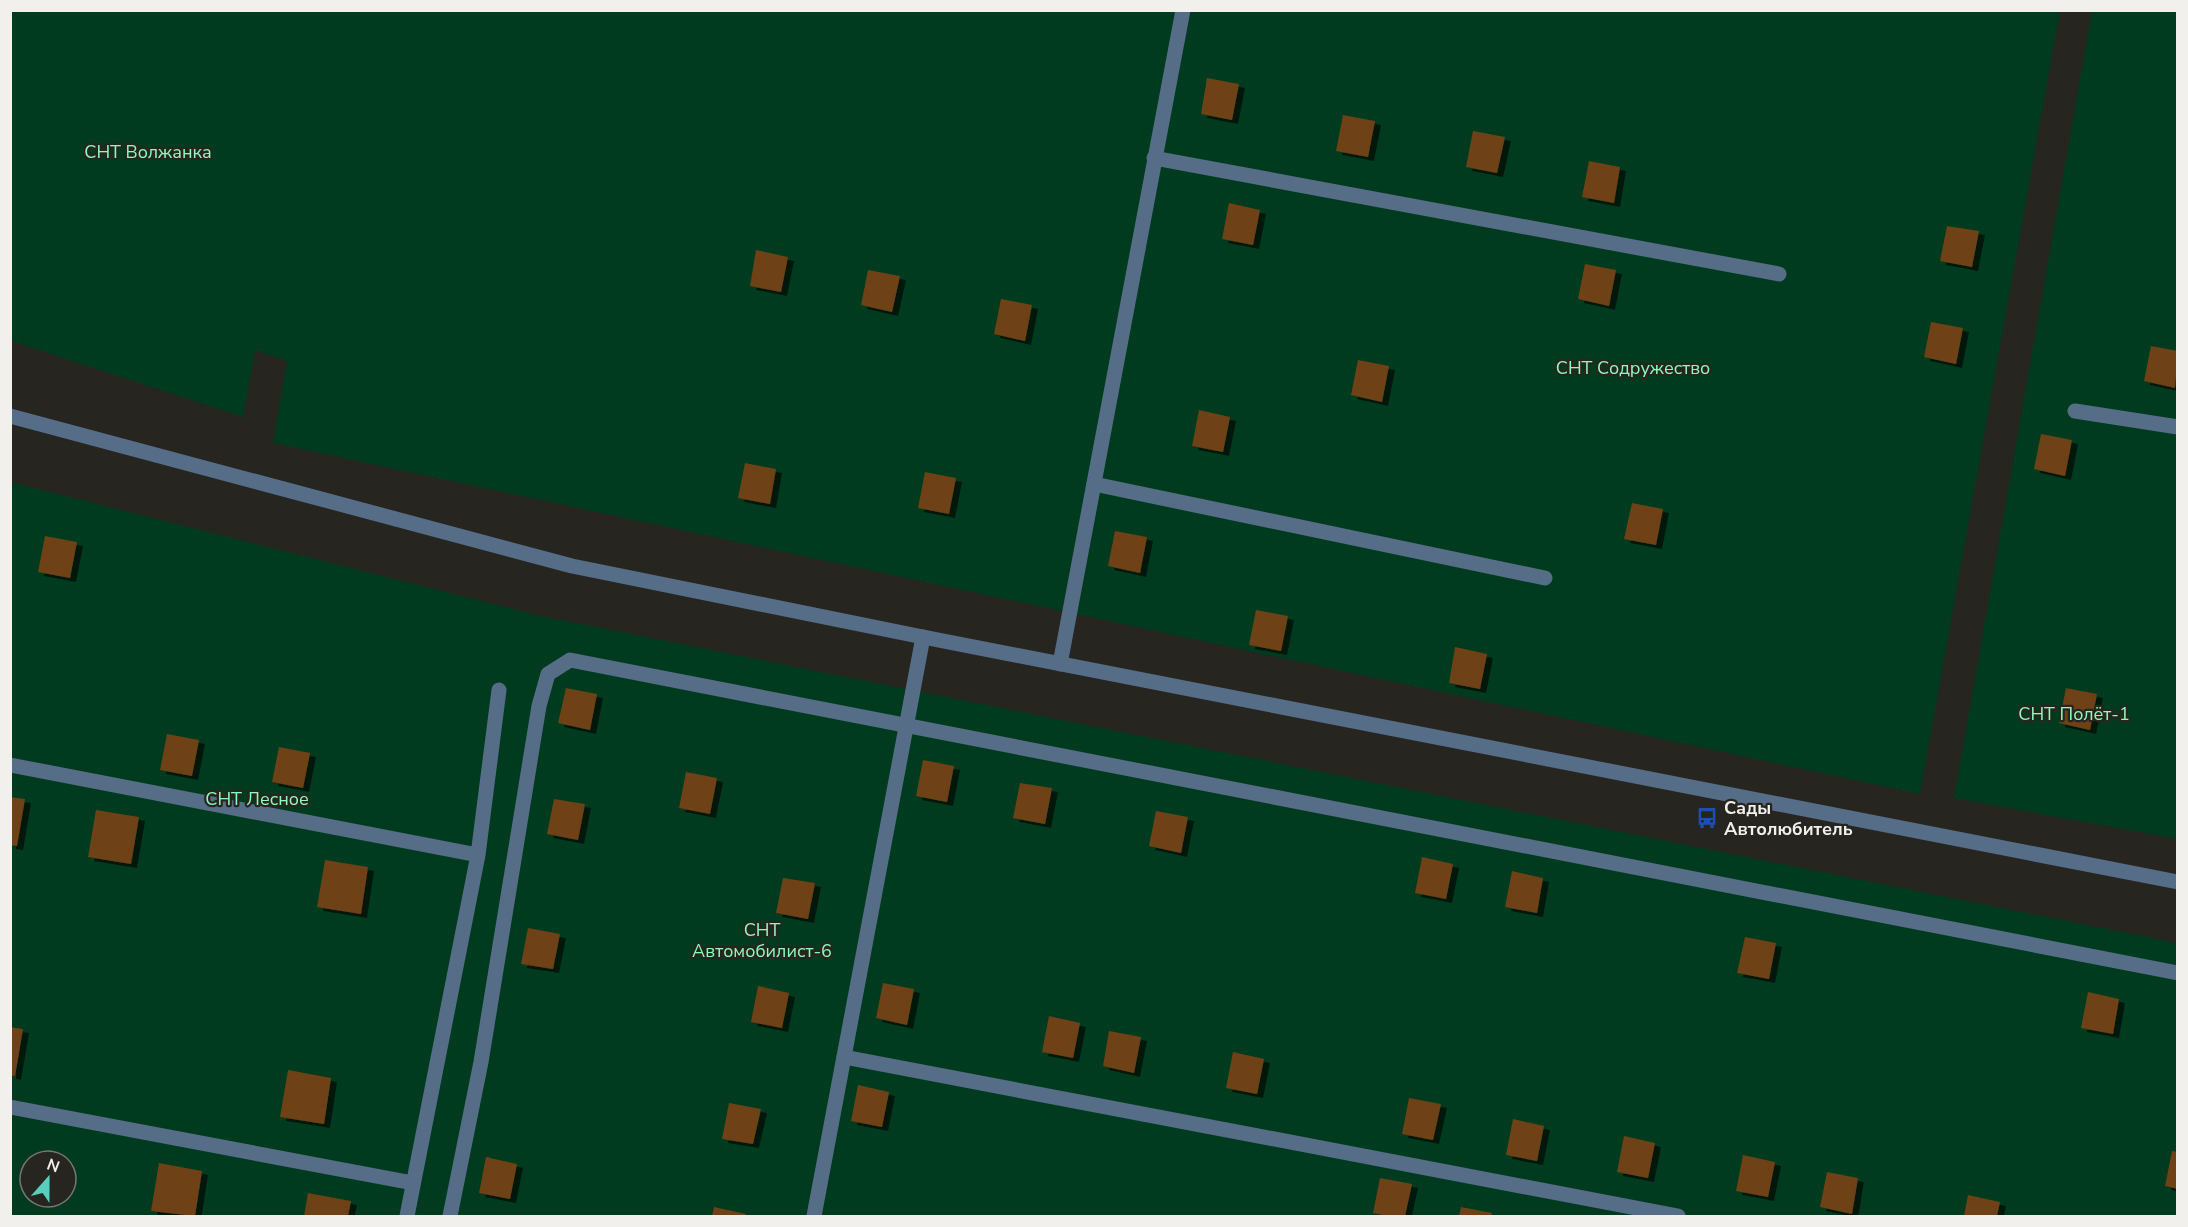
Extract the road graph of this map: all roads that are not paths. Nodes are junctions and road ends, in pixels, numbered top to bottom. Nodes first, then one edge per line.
1 (1183, 10) edge
2 (1154, 158) junction
3 (1779, 274) dead end
4 (2075, 411) dead end
5 (10, 416) edge
6 (2178, 427) edge
7 (1094, 483) junction
8 (1545, 578) dead end
9 (923, 637) junction
10 (1060, 664) junction
11 (499, 690) dead end
12 (906, 724) junction
13 (10, 765) edge
14 (478, 855) junction
15 (2178, 882) edge
16 (2178, 973) edge
17 (844, 1057) junction
18 (10, 1107) edge
19 (412, 1183) junction
20 (407, 1216) edge
21 (450, 1216) edge
22 (814, 1216) edge
23 (1678, 1216) edge

1 - 2 street
2 - 3 street
2 - 7 street
4 - 6 street
5 - 9 street
7 - 8 street
7 - 10 street
9 - 10 street
9 - 12 street
10 - 15 street
11 - 14 street
12 - 16 street
12 - 17 street
12 - 21 street
13 - 14 street
14 - 19 street
17 - 22 street
17 - 23 street
18 - 19 street
19 - 20 street

